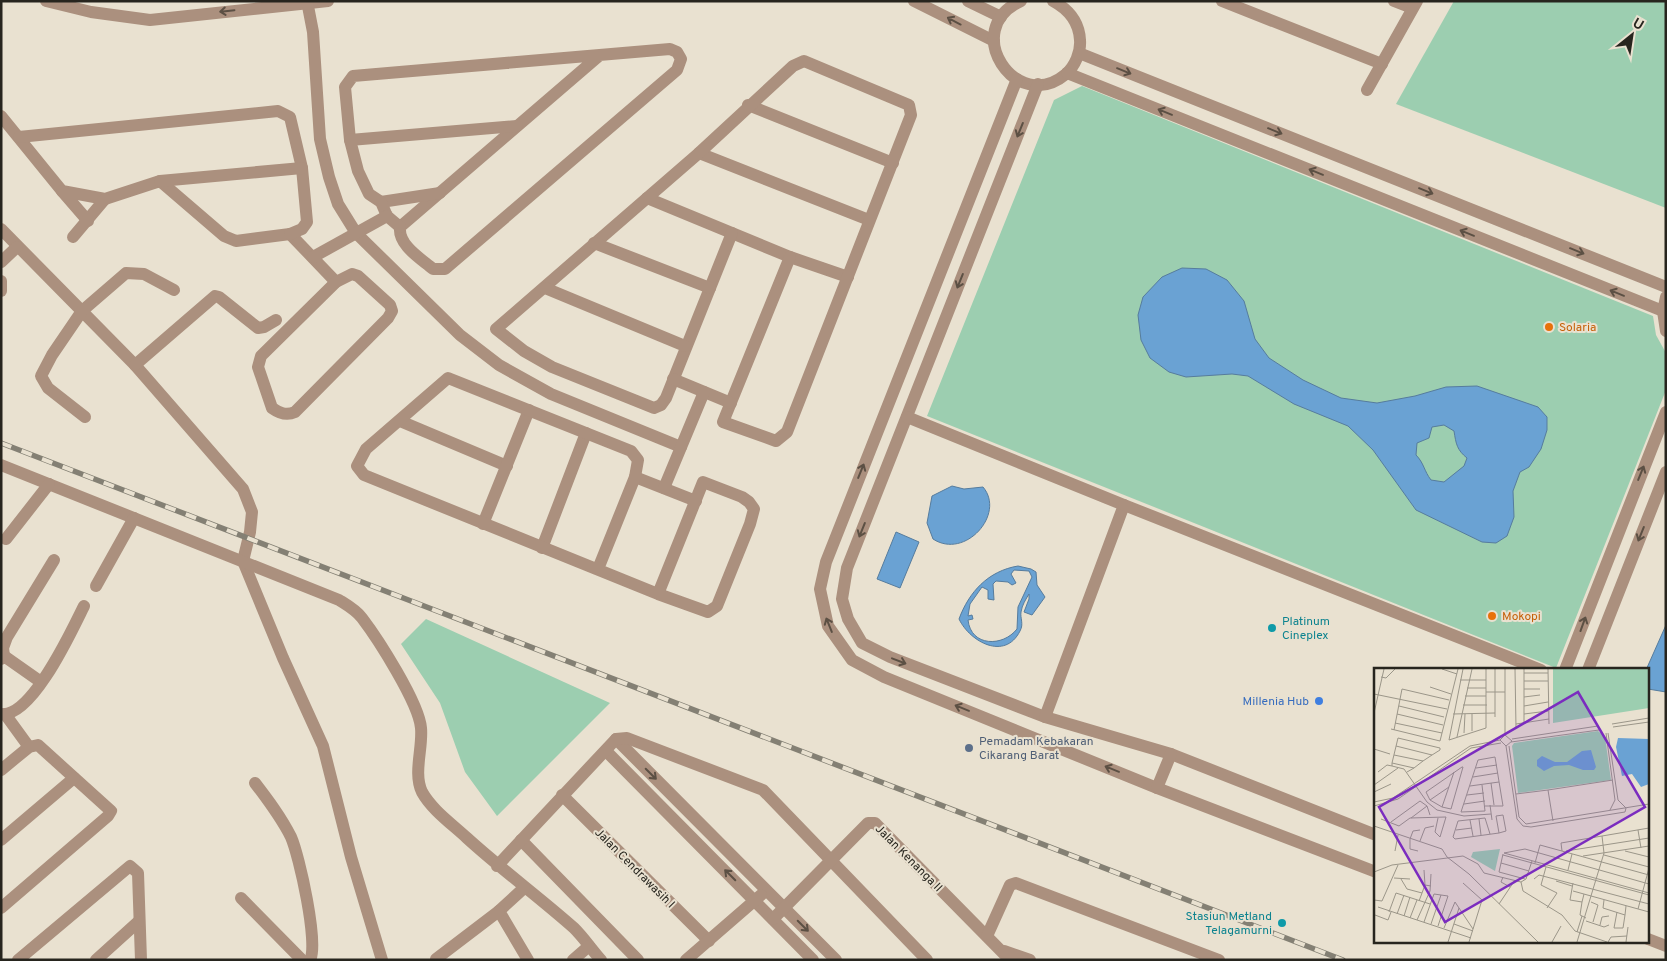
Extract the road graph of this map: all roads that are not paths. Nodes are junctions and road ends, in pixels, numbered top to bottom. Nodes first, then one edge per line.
1 (46, 1) edge
2 (328, 1) edge
3 (914, 1) edge
4 (968, 1) edge
5 (1021, 1) edge
6 (1054, 1) edge
7 (1222, 1) edge
8 (1394, 1) edge
9 (307, 2) edge
10 (1414, 5) edge
11 (1001, 17) junction
12 (994, 42) junction
13 (1079, 53) junction
14 (600, 55) junction
15 (1382, 64) junction
16 (1067, 73) junction
17 (1016, 79) junction
18 (1038, 84) junction
19 (1367, 90) dead end
20 (748, 105) junction
21 (1, 116) edge
22 (517, 126) junction
23 (19, 138) junction
24 (350, 140) junction
25 (699, 153) junction
26 (893, 163) junction
27 (302, 168) junction
28 (160, 181) junction
29 (62, 191) junction
30 (440, 193) junction
31 (648, 198) junction
32 (105, 199) junction
33 (381, 202) junction
34 (387, 216) junction
35 (869, 220) junction
36 (88, 221) junction
37 (400, 227) junction
38 (1, 229) edge
39 (356, 233) junction
40 (732, 233) junction
41 (290, 234) junction
42 (72, 237) dead end
43 (594, 243) junction
44 (18, 247) junction
45 (313, 257) junction
46 (790, 257) junction
47 (1, 262) edge
48 (848, 277) junction
49 (1, 280) edge
50 (336, 282) junction
51 (1666, 287) edge
52 (545, 288) junction
53 (710, 288) junction
54 (174, 290) dead end
55 (1, 291) edge
56 (1666, 297) edge
57 (82, 311) junction
58 (1663, 311) junction
59 (276, 320) dead end
60 (1666, 331) edge
61 (685, 346) junction
62 (135, 365) junction
63 (673, 379) junction
64 (704, 392) junction
65 (731, 402) junction
66 (529, 410) junction
67 (1666, 412) edge
68 (907, 416) junction
69 (85, 417) dead end
70 (400, 421) junction
71 (586, 433) junction
72 (681, 447) junction
73 (1, 465) edge
74 (506, 466) junction
75 (1666, 472) edge
76 (635, 477) junction
77 (49, 484) junction
78 (664, 488) junction
79 (696, 501) junction
80 (1124, 505) junction
81 (134, 518) junction
82 (483, 524) junction
83 (6, 539) dead end
84 (542, 548) junction
85 (54, 560) dead end
86 (243, 561) junction
87 (598, 569) junction
88 (96, 586) dead end
89 (658, 594) junction
90 (84, 606) dead end
91 (2, 658) edge
92 (1536, 668) edge
93 (1566, 668) edge
94 (1589, 668) edge
95 (41, 682) junction
96 (3, 714) edge
97 (1045, 717) junction
98 (616, 740) junction
99 (29, 748) junction
100 (606, 751) junction
101 (1171, 754) junction
102 (1, 770) edge
103 (74, 778) junction
104 (255, 783) dead end
105 (1157, 788) junction
106 (562, 795) junction
107 (1374, 834) edge
108 (1, 840) edge
109 (521, 840) junction
110 (832, 862) junction
111 (497, 866) junction
112 (1374, 871) edge
113 (524, 888) junction
114 (766, 889) junction
115 (241, 898) dead end
116 (755, 901) junction
117 (1, 908) edge
118 (784, 908) junction
119 (499, 911) junction
120 (773, 919) junction
121 (138, 922) junction
122 (987, 936) junction
123 (1650, 940) edge
124 (708, 941) junction
125 (589, 946) junction
126 (1666, 946) edge
127 (1001, 950) junction
128 (436, 959) edge
129 (18, 960) edge
130 (96, 960) edge
131 (141, 960) edge
132 (302, 960) edge
133 (310, 960) edge
134 (382, 960) edge
135 (528, 960) edge
136 (573, 960) edge
137 (601, 960) edge
138 (638, 960) edge
139 (686, 960) edge
140 (813, 960) edge
141 (836, 960) edge
142 (927, 960) edge
143 (1010, 960) edge
144 (1030, 960) edge
145 (1219, 960) edge

9 -> 1 street
2 - 9 street
12 -> 3 street
4 - 11 street
5 - 11 street
6 - 13 street
7 - 15 street
8 - 10 street
9 - 39 street
10 - 15 street
11 - 12 street
12 - 17 street
13 - 16 street
13 -> 51 street
14 - 22 street
14 - 24 street
14 - 37 street
15 - 19 street
16 - 18 street
58 -> 16 street
17 - 18 street
105 -> 17 street
18 -> 68 street
20 - 25 street
20 - 26 street
20 - 26 street
21 - 23 street
22 - 24 street
22 - 30 street
23 - 27 street
23 - 29 street
24 - 33 street
25 - 31 street
25 - 35 street
26 - 35 street
27 - 28 street
27 - 41 street
28 - 32 street
28 - 41 street
29 - 32 street
29 - 36 street
30 - 33 street
30 - 37 street
31 - 40 street
31 - 43 street
32 - 36 street
33 - 34 street
34 - 37 street
34 - 39 street
35 - 48 street
36 - 42 street
38 - 44 street
39 - 45 street
39 - 72 street
40 - 46 street
40 - 53 street
41 - 45 street
43 - 52 street
43 - 53 street
44 - 47 street
44 - 57 street
45 - 50 street
46 - 48 street
46 - 65 street
48 - 65 street
49 - 55 street
50 - 50 street
52 - 61 street
52 - 63 street
53 - 61 street
54 - 57 street
56 - 58 street
57 - 62 street
57 - 69 street
58 - 60 street
59 - 62 street
61 - 63 street
62 - 86 street
63 - 64 street
64 - 65 street
64 - 72 street
66 - 70 street
66 - 71 street
66 - 74 street
93 -> 67 street
68 - 80 street
68 -> 97 street
70 - 74 street
70 - 82 street
71 - 76 street
71 - 84 street
72 - 78 street
73 - 77 street
74 - 82 street
75 -> 94 street
76 - 78 street
76 - 87 street
77 - 81 street
77 - 83 street
78 - 79 street
79 - 89 street
79 - 89 street
80 - 92 street
80 - 97 street
81 - 86 street
81 - 88 street
82 - 84 street
84 - 87 street
85 - 91 street
86 - 111 street
86 - 134 street
87 - 89 street
90 - 95 street
91 - 95 street
95 - 96 street
96 - 99 street
97 - 101 street
98 - 100 street
98 - 110 street
98 -> 114 street
99 - 102 street
99 - 103 street
100 - 106 street
116 -> 100 street
101 - 105 street
101 - 107 street
103 - 108 street
103 - 117 street
104 - 133 street
105 - 112 street
106 - 109 street
106 - 124 street, Jalan Cendrawasih I
109 - 111 street
109 - 138 street
110 - 118 street, Jalan Kenanga II
110 - 122 street, Jalan Kenanga II
110 - 142 street
111 - 113 street
113 - 119 street
113 - 125 street
114 - 116 street
114 - 118 street
115 - 132 street
116 - 120 street
116 - 124 street
118 - 120 street, Jalan Kenanga II
118 -> 141 street
119 - 128 street
119 - 135 street
120 - 140 street
121 - 129 street
121 - 130 street
121 - 131 street
122 - 127 street, Jalan Kenanga II
122 - 145 street
123 - 126 street
124 - 139 street
125 - 136 street
125 - 137 street
127 - 143 street, Jalan Kenanga II
127 - 144 street

